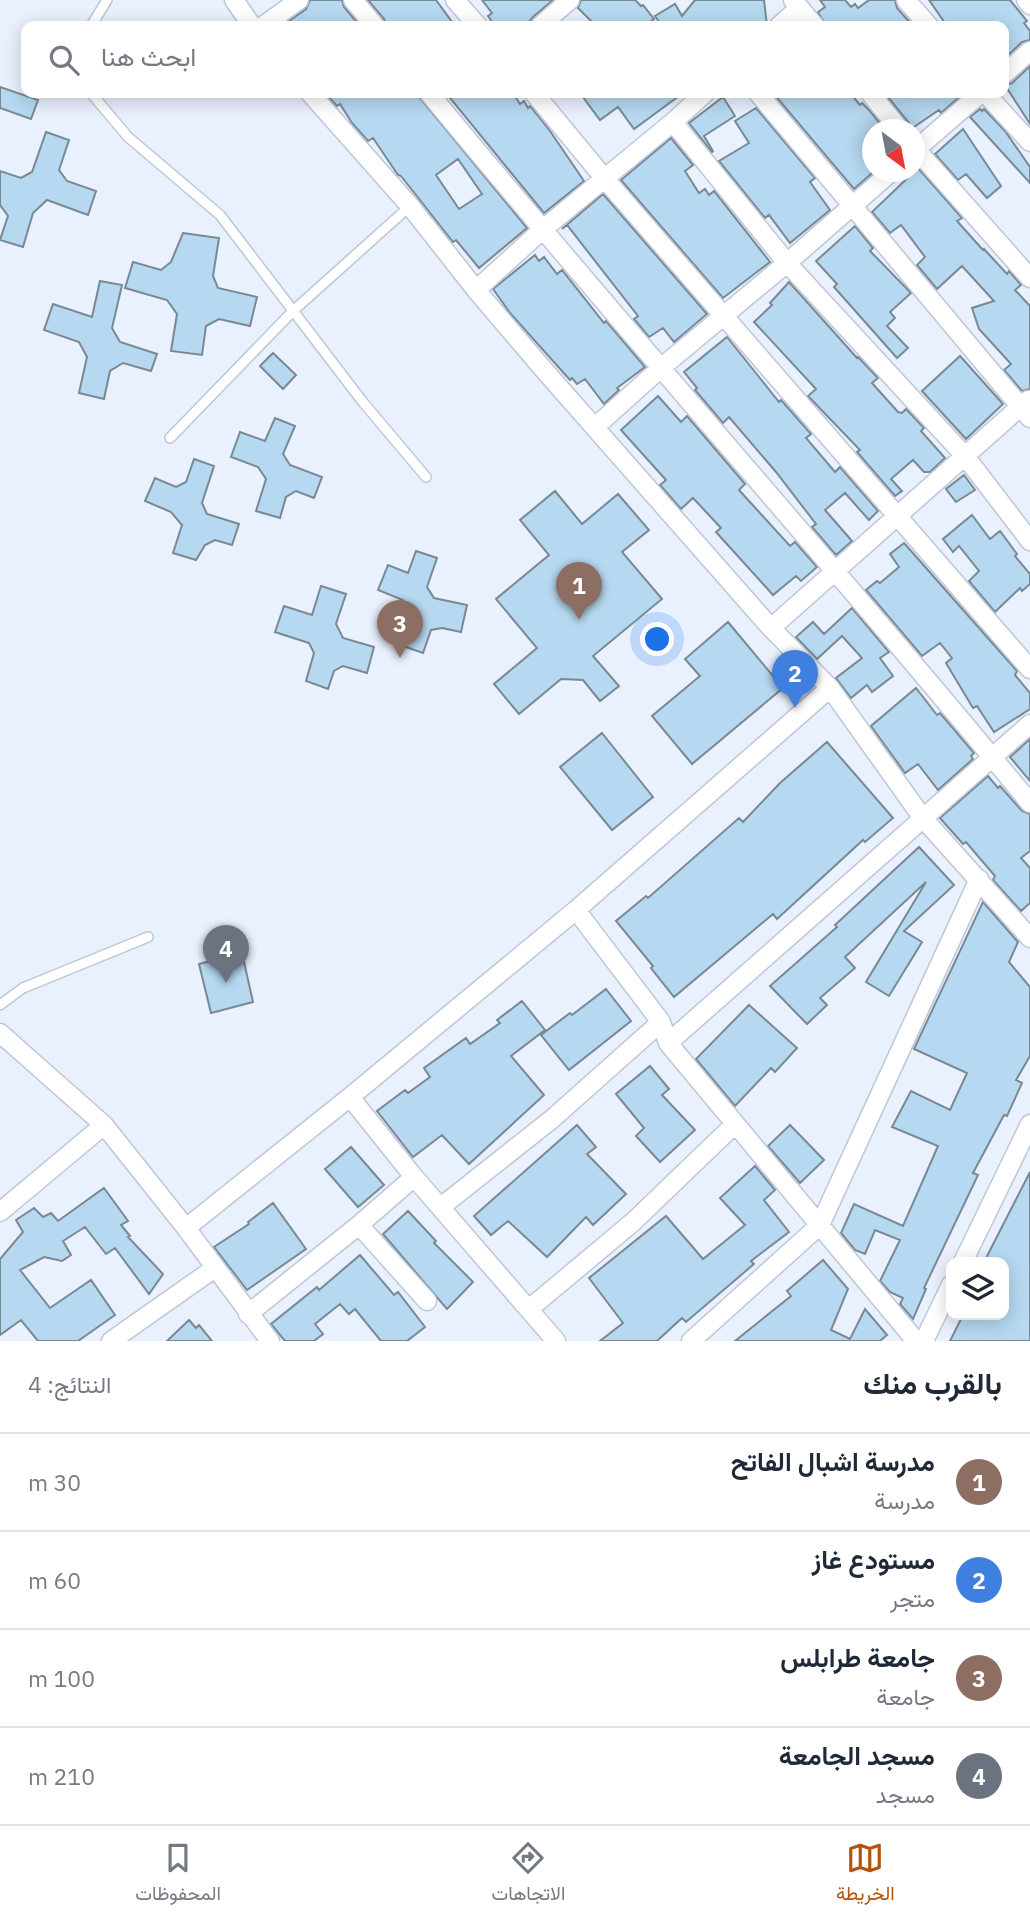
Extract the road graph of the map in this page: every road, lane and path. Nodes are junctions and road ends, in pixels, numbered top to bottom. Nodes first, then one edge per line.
1 (107, 0) edge
2 (234, 0) edge
3 (299, 0) edge
4 (353, 0) edge
5 (455, 0) edge
6 (570, 0) edge
7 (906, 0) edge
8 (1026, 0) edge
9 (796, 4) edge
10 (1030, 5) edge
11 (95, 21) edge
12 (249, 21) edge
13 (270, 21) edge
14 (371, 21) edge
15 (474, 21) edge
16 (546, 21) edge
17 (783, 21) edge
18 (811, 21) edge
19 (925, 21) edge
20 (1030, 51) edge
21 (1009, 70) edge
22 (95, 98) edge
23 (314, 98) edge
24 (433, 98) edge
25 (538, 98) edge
26 (699, 98) edge
27 (762, 98) edge
28 (874, 98) edge
29 (977, 98) edge
30 (988, 98) edge
31 (891, 119) edge
32 (673, 122) junction
33 (925, 141) edge
34 (1030, 142) edge
35 (925, 160) edge
36 (605, 179) junction
37 (879, 182) edge
38 (853, 204) junction
39 (410, 206) junction
40 (542, 230) junction
41 (787, 263) junction
42 (1030, 278) edge
43 (476, 290) junction
44 (293, 312) junction
45 (725, 315) junction
46 (662, 367) junction
47 (1027, 408) edge
48 (595, 427) junction
49 (170, 438) dead end
50 (965, 456) junction
51 (426, 477) dead end
52 (900, 516) junction
53 (1030, 541) edge
54 (835, 573) junction
55 (771, 628) junction
56 (1030, 669) edge
57 (830, 688) junction
58 (1030, 724) edge
59 (992, 757) junction
60 (1030, 803) edge
61 (922, 817) junction
62 (979, 879) junction
63 (576, 910) junction
64 (148, 937) dead end
65 (1030, 938) edge
66 (0, 1006) edge
67 (661, 1022) junction
68 (0, 1033) edge
69 (668, 1043) junction
70 (350, 1097) junction
71 (735, 1124) junction
72 (1030, 1124) edge
73 (104, 1125) junction
74 (414, 1177) junction
75 (442, 1206) junction
76 (0, 1212) edge
77 (359, 1225) junction
78 (820, 1225) junction
79 (186, 1227) junction
80 (964, 1257) edge
81 (215, 1268) junction
82 (946, 1292) edge
83 (427, 1301) dead end
84 (530, 1309) junction
85 (248, 1314) junction
86 (912, 1339) edge
87 (111, 1341) edge
88 (270, 1341) edge
89 (556, 1341) edge
90 (691, 1341) edge

1 - 11 lane
2 - 12 street
3 - 13 street
4 - 14 street
5 - 15 street
6 - 16 street
7 - 19 street
8 - 10 street
9 - 17 street
9 - 18 street
20 - 21 street
22 - 44 lane
23 - 39 street
24 - 40 street
25 - 36 street
26 - 32 street
27 - 38 street
28 - 31 street
29 - 33 street
30 - 34 street
32 - 36 street
32 - 41 street
35 - 42 street
36 - 40 street
36 - 45 street
37 - 38 street
38 - 41 street
38 - 47 street
39 - 43 street
39 - 44 lane
40 - 43 street
40 - 46 street
41 - 45 street
41 - 50 street
43 - 48 street
44 - 49 lane
44 - 51 lane
45 - 46 street
45 - 52 street
46 - 48 street
46 - 54 street
47 - 50 street
48 - 55 street
50 - 52 street
50 - 53 street
52 - 54 street
52 - 56 street
54 - 55 street
54 - 59 street
55 - 57 street
57 - 61 street
57 - 63 street
58 - 59 street
59 - 60 street
59 - 61 street
61 - 62 street
61 - 69 street
62 - 65 street
62 - 78 street
63 - 67 street
63 - 70 street
64 - 66 lane
67 - 69 street
67 - 75 street
68 - 73 street
69 - 71 street
70 - 74 street
70 - 79 street
71 - 78 street
71 - 84 street
72 - 80 street
73 - 76 street
73 - 79 street
74 - 75 street
74 - 77 street
75 - 84 street
77 - 83 street
77 - 85 street
78 - 86 street
78 - 90 street
79 - 81 street
81 - 85 street
81 - 87 street
82 - 86 street
84 - 89 street
85 - 88 street

